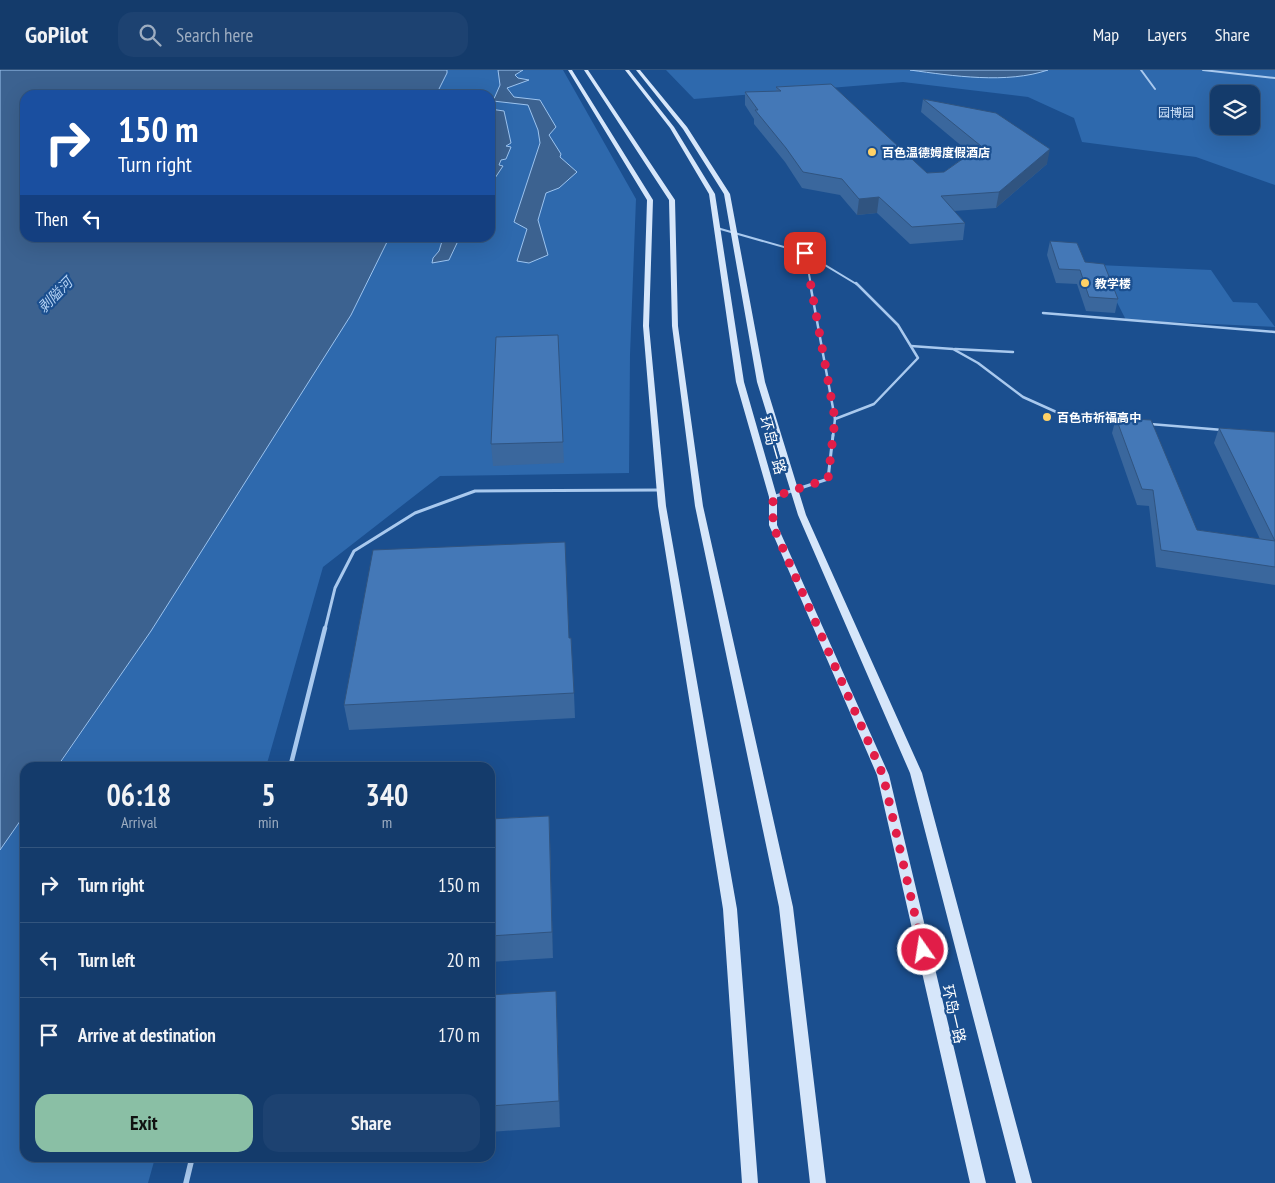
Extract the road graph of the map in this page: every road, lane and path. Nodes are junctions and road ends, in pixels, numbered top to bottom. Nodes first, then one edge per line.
1 (570, 70) edge
2 (586, 70) edge
3 (627, 70) edge
4 (638, 70) edge
5 (1141, 70) edge
6 (1203, 70) edge
7 (1275, 78) edge
8 (1155, 89) dead end
9 (717, 228) junction
10 (734, 233) junction
11 (805, 253) junction
12 (1043, 313) dead end
13 (1275, 332) edge
14 (911, 346) junction
15 (953, 349) junction
16 (1013, 352) dead end
17 (835, 419) junction
18 (1124, 423) edge
19 (1143, 424) edge
20 (1228, 430) edge
21 (661, 490) junction
22 (794, 491) junction
23 (773, 497) junction
24 (292, 762) edge
25 (191, 1162) edge
26 (186, 1183) edge
27 (750, 1183) edge
28 (818, 1183) edge
29 (978, 1183) edge
30 (1024, 1183) edge

1 - 21 street
2 - 28 street
3 - 9 street, 环岛一路
4 - 10 street
5 - 8 lane
6 - 7 lane
9 - 10 lane
9 - 23 street, 环岛一路
10 - 11 lane
10 - 22 street
11 - 14 lane
11 - 17 lane
12 - 13 lane
14 - 15 lane
14 - 17 lane
15 - 16 lane
15 - 18 lane
17 - 22 lane
19 - 20 lane
21 - 24 lane
21 - 27 street
22 - 23 lane
22 - 30 street
23 - 29 street, 环岛一路
25 - 26 lane

